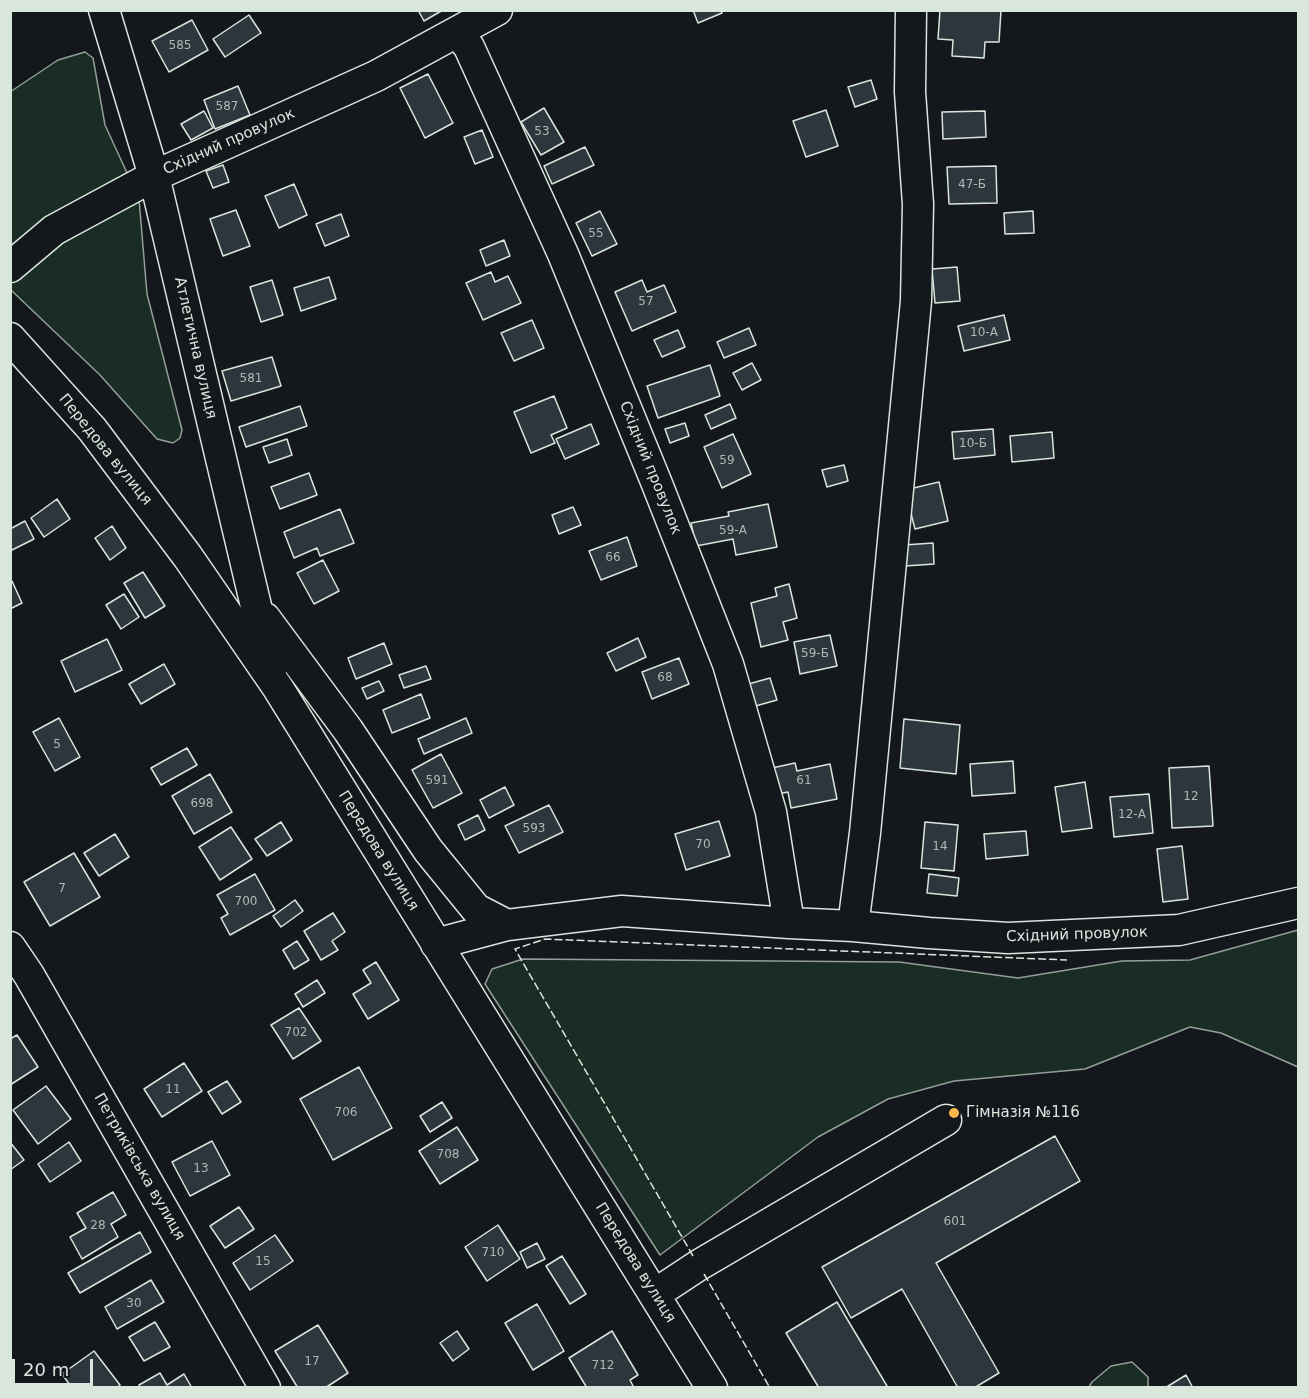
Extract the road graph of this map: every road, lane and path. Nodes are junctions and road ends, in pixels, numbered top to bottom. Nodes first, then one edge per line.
1 (105, 10) edge
2 (497, 10) edge
3 (911, 10) edge
4 (457, 32) junction
5 (154, 176) junction
6 (10, 267) edge
7 (10, 338) edge
8 (256, 606) junction
9 (278, 688) junction
10 (1299, 903) edge
11 (789, 923) junction
12 (507, 926) junction
13 (853, 926) junction
14 (436, 944) junction
15 (10, 947) edge
16 (946, 1120) dead end
17 (655, 1294) junction
18 (703, 1385) edge
19 (265, 1388) edge

1 - 5 street, Атлетична вулиця
2 - 4 street, Східний провулок
3 - 13 street
4 - 5 street, Східний провулок
4 - 11 street, Східний провулок
5 - 6 street, Східний провулок
5 - 8 street, Атлетична вулиця
7 - 9 street, Передова вулиця
8 - 9 street, Атлетична вулиця
8 - 12 street
9 - 14 street, Передова вулиця
10 - 13 street, Східний провулок
11 - 12 street, Східний провулок
11 - 13 street, Східний провулок
12 - 14 street, Східний провулок
14 - 17 street, Передова вулиця
15 - 19 street, Петриківська вулиця
16 - 17 street
17 - 18 street, Передова вулиця

